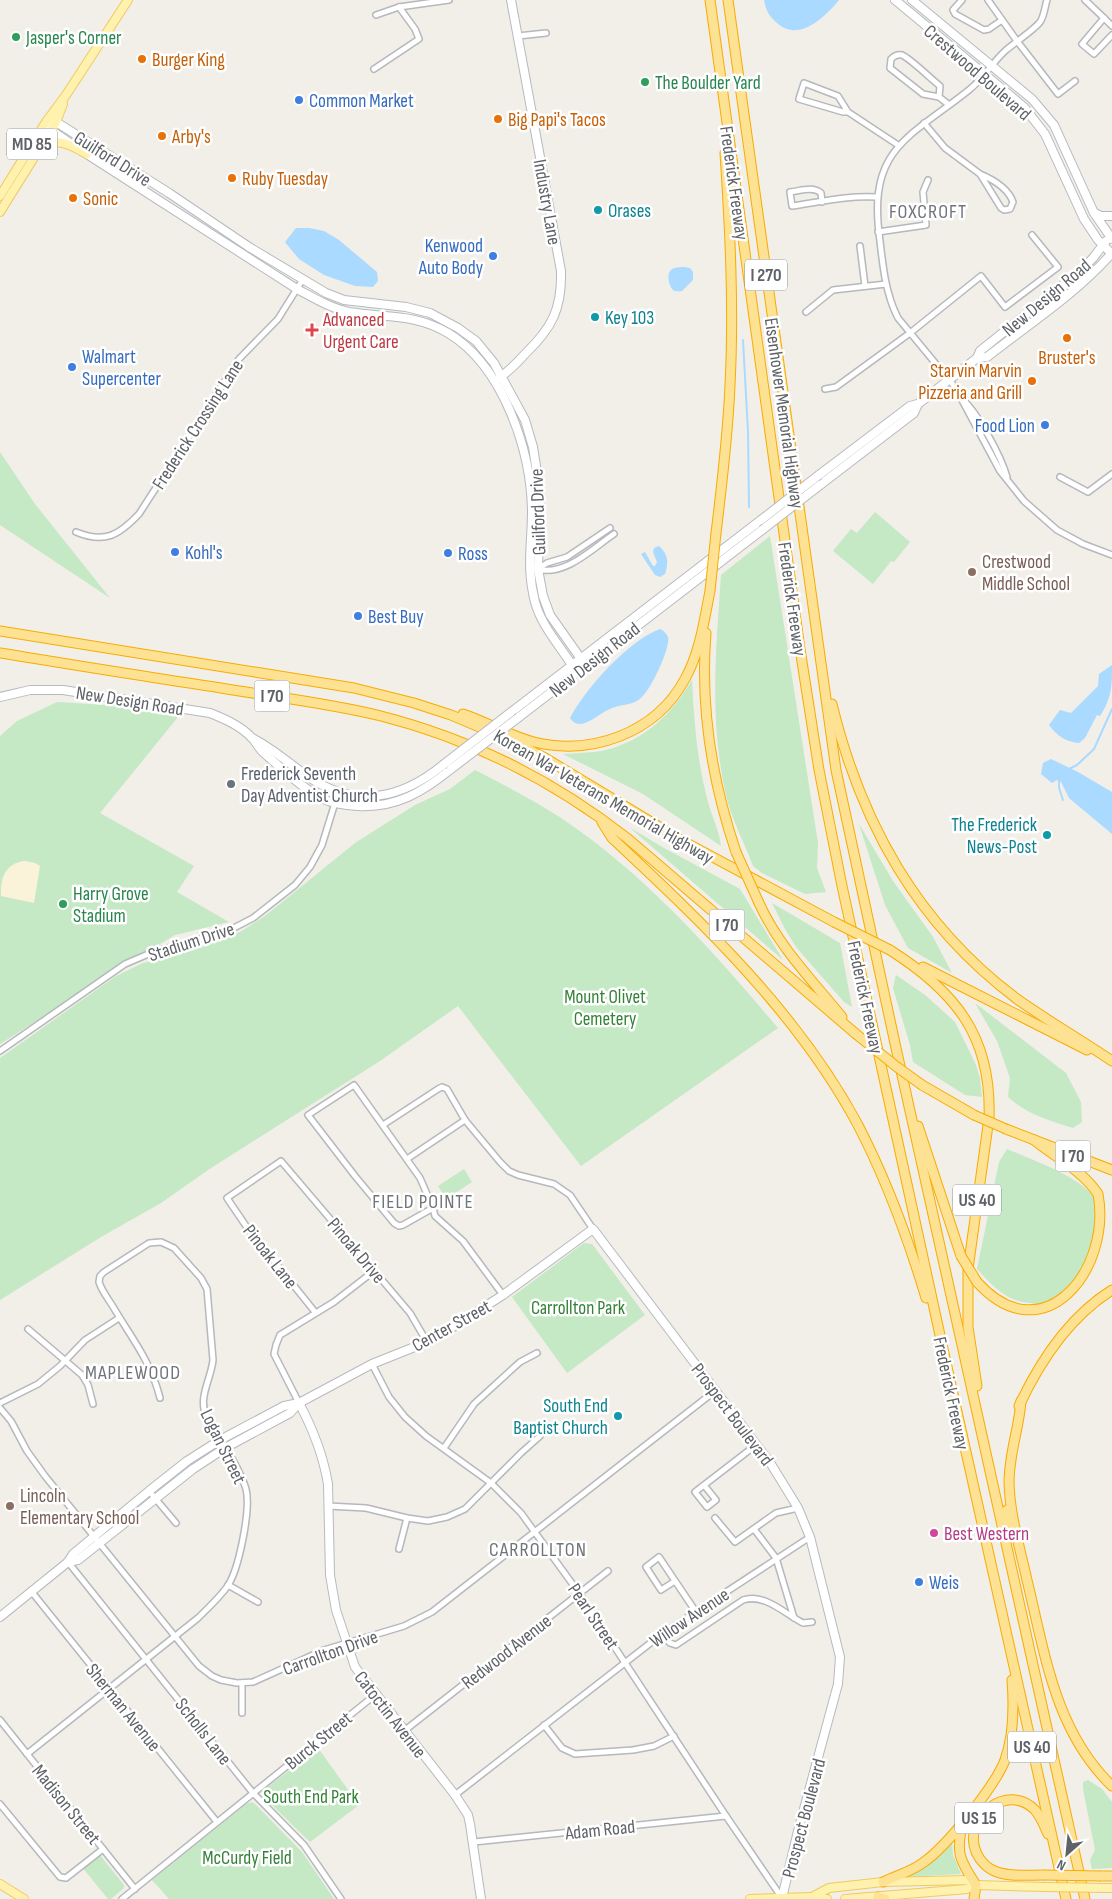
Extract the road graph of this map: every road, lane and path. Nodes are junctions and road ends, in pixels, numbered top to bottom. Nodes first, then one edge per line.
1 (128, 0) edge
2 (449, 0) edge
3 (511, 0) edge
4 (710, 0) edge
5 (728, 0) edge
6 (894, 0) edge
7 (912, 0) edge
8 (962, 0) edge
9 (988, 0) edge
10 (1047, 0) edge
11 (1085, 0) edge
12 (399, 7) junction
13 (376, 15) dead end
14 (1104, 18) junction
15 (1002, 20) junction
16 (1112, 26) edge
17 (546, 33) dead end
18 (1112, 35) edge
19 (518, 36) junction
20 (1017, 41) junction
21 (992, 65) junction
22 (374, 69) dead end
23 (985, 73) junction
24 (1075, 81) dead end
25 (721, 85) junction
26 (1058, 94) junction
27 (66, 95) junction
28 (939, 96) junction
29 (1053, 99) dead end
30 (948, 104) junction
31 (848, 112) junction
32 (46, 122) junction
33 (56, 122) junction
34 (924, 123) junction
35 (51, 130) junction
36 (898, 145) junction
37 (87, 154) junction
38 (27, 168) junction
39 (980, 174) junction
40 (928, 180) dead end
41 (0, 196) edge
42 (877, 197) junction
43 (822, 202) junction
44 (0, 212) edge
45 (1094, 213) junction
46 (1112, 216) edge
47 (878, 232) junction
48 (1032, 235) dead end
49 (1111, 236) edge
50 (1103, 244) junction
51 (860, 246) dead end
52 (1112, 253) edge
53 (303, 279) junction
54 (886, 284) junction
55 (865, 286) junction
56 (297, 289) junction
57 (806, 312) dead end
58 (910, 333) junction
59 (977, 358) junction
60 (502, 377) junction
61 (949, 380) junction
62 (494, 382) junction
63 (825, 389) dead end
64 (918, 404) junction
65 (1112, 474) edge
66 (1060, 476) dead end
67 (610, 528) dead end
68 (76, 532) dead end
69 (614, 534) dead end
70 (1112, 555) edge
71 (538, 569) junction
72 (529, 570) junction
73 (710, 591) junction
74 (0, 631) edge
75 (818, 648) junction
76 (0, 653) edge
77 (580, 659) junction
78 (573, 665) junction
79 (586, 666) junction
80 (577, 673) junction
81 (354, 688) junction
82 (0, 697) edge
83 (252, 739) junction
84 (338, 793) junction
85 (335, 803) junction
86 (598, 816) junction
87 (890, 950) junction
88 (856, 1034) junction
89 (896, 1048) junction
90 (0, 1051) edge
91 (1112, 1062) edge
92 (466, 1120) junction
93 (383, 1125) junction
94 (1034, 1140) junction
95 (407, 1159) junction
96 (1112, 1170) edge
97 (227, 1198) joint
98 (433, 1208) junction
99 (1110, 1220) dead end
100 (594, 1229) junction
101 (374, 1271) junction
102 (1112, 1290) edge
103 (503, 1296) junction
104 (1075, 1300) dead end
105 (315, 1312) junction
106 (119, 1318) junction
107 (28, 1329) dead end
108 (427, 1342) junction
109 (943, 1349) junction
110 (536, 1353) dead end
111 (66, 1360) junction
112 (372, 1364) junction
113 (715, 1391) junction
114 (160, 1398) dead end
115 (1021, 1401) junction
116 (0, 1403) edge
117 (299, 1403) junction
118 (94, 1404) dead end
119 (0, 1408) edge
120 (540, 1436) dead end
121 (220, 1440) junction
122 (756, 1445) junction
123 (224, 1448) junction
124 (444, 1448) junction
125 (491, 1483) junction
126 (704, 1485) dead end
127 (994, 1487) junction
128 (149, 1491) junction
129 (155, 1498) junction
130 (328, 1506) junction
131 (798, 1508) junction
132 (407, 1518) junction
133 (715, 1518) dead end
134 (176, 1523) dead end
135 (754, 1529) junction
136 (535, 1532) junction
137 (94, 1536) junction
138 (810, 1536) junction
139 (100, 1543) junction
140 (1006, 1547) junction
141 (399, 1549) dead end
142 (776, 1558) junction
143 (68, 1562) junction
144 (608, 1571) dead end
145 (675, 1581) junction
146 (228, 1585) junction
147 (31, 1591) junction
148 (579, 1593) junction
149 (258, 1602) dead end
150 (696, 1612) junction
151 (0, 1617) edge
152 (794, 1619) junction
153 (812, 1622) dead end
154 (662, 1634) junction
155 (174, 1636) junction
156 (1008, 1643) junction
157 (346, 1644) junction
158 (147, 1659) junction
159 (625, 1662) junction
160 (242, 1683) junction
161 (110, 1688) junction
162 (375, 1695) junction
163 (242, 1713) dead end
164 (0, 1720) edge
165 (544, 1725) junction
166 (404, 1731) junction
167 (674, 1736) junction
168 (28, 1754) junction
169 (1112, 1786) edge
170 (253, 1793) junction
171 (455, 1795) junction
172 (0, 1804) edge
173 (726, 1816) junction
174 (964, 1821) junction
175 (217, 1822) junction
176 (474, 1842) junction
177 (102, 1848) junction
178 (1056, 1852) junction
179 (1112, 1876) edge
180 (883, 1882) junction
181 (0, 1884) edge
182 (976, 1885) junction
183 (1108, 1888) edge
184 (135, 1889) junction
185 (812, 1897) junction
186 (782, 1898) edge
187 (881, 1898) edge
188 (24, 1899) edge
189 (122, 1899) edge
190 (341, 1899) edge
191 (482, 1899) edge
192 (750, 1899) edge
193 (827, 1899) edge
194 (846, 1899) edge
195 (974, 1899) edge
196 (1066, 1899) edge
197 (1085, 1899) edge

1 - 27 main road, MD 85
2 - 12 street
3 - 19 main road, Industry Lane
4 - 25 highway
5 - 75 highway, Eisenhower Memorial Highway / I 270
6 - 23 main road, Crestwood Boulevard
7 - 21 main road, Crestwood Boulevard
8 - 15 street
9 - 15 street
10 - 20 street
11 - 14 street
12 - 13 street
12 - 22 street
14 - 16 street
14 - 18 street
15 - 20 street
17 - 19 street
19 - 60 main road, Industry Lane
20 - 21 street
20 - 26 street
21 - 23 street
21 - 45 main road, Crestwood Boulevard
23 - 30 street
23 - 50 main road, Crestwood Boulevard
24 - 26 street
25 - 73 highway, bridge
25 - 109 highway, Frederick Freeway
26 - 29 street
27 - 32 main road, MD 85
27 - 33 main road, MD 85
28 - 28 street
28 - 30 street
30 - 34 street
31 - 31 street
31 - 36 street
32 - 33 main road, Guilford Drive
32 - 35 main road, Guilford Drive
32 - 41 main road, MD 85
33 - 35 main road, MD 85
33 - 53 main road, Guilford Drive
34 - 36 street
34 - 39 street
35 - 37 main road, Guilford Drive
35 - 38 main road, MD 85
36 - 42 street
37 - 38 main road
37 - 56 main road, Guilford Drive
38 - 44 main road, MD 85
39 - 39 street
40 - 47 street
42 - 43 street
42 - 47 street
43 - 43 street
45 - 46 main road
45 - 49 main road, Crestwood Boulevard
47 - 54 street
48 - 58 street
49 - 50 main road, New Design Road
50 - 52 main road, Crestwood Boulevard
50 - 59 main road, New Design Road
51 - 55 street
52 - 59 main road, New Design Road
53 - 56 street, Frederick Crossing Lane
53 - 60 main road, Guilford Drive
54 - 55 street
54 - 58 street
55 - 57 street
56 - 62 main road, Guilford Drive
56 - 68 street, Frederick Crossing Lane
58 - 61 street
58 - 63 street
59 - 61 main road, New Design Road
60 - 62 main road, Industry Lane
60 - 71 main road, Guilford Drive
61 - 64 main road, New Design Road
61 - 70 street
62 - 72 main road, Guilford Drive
64 - 77 main road, New Design Road, bridge
64 - 79 main road, New Design Road, bridge
65 - 66 street
67 - 71 street
69 - 71 street
71 - 72 street
71 - 77 main road, Guilford Drive
72 - 78 main road, Guilford Drive
73 - 81 highway
73 - 88 highway, bridge
74 - 81 highway, Korean War Veterans Memorial Highway / I 70
75 - 89 highway, Frederick Freeway
75 - 91 highway
76 - 86 highway, Korean War Veterans Memorial Highway / I 70
77 - 78 main road, New Design Road
77 - 79 main road, Guilford Drive
78 - 80 main road, Guilford Drive
78 - 84 main road, New Design Road, bridge
79 - 80 main road, New Design Road
80 - 85 main road, New Design Road, bridge
81 - 87 highway, Korean War Veterans Memorial Highway / I 70, bridge
82 - 83 main road, New Design Road
83 - 84 main road, New Design Road
83 - 85 main road, New Design Road
84 - 85 street, Stadium Drive
85 - 90 street, Stadium Drive
86 - 88 highway, Korean War Veterans Memorial Highway / I 70
86 - 109 highway, US 40
87 - 91 highway, Korean War Veterans Memorial Highway / I 70
87 - 127 highway, US 40
88 - 94 highway, I 70, bridge
89 - 104 highway, bridge
89 - 127 highway, Frederick Freeway
92 - 93 street, Prospect Boulevard
92 - 95 street
92 - 100 street, Prospect Boulevard
93 - 95 street
93 - 98 street
94 - 96 highway, I 70
94 - 99 highway
95 - 98 street
97 - 101 street, Pinoak Drive
97 - 105 street, Pinoak Lane
98 - 103 street
100 - 103 main road, Center Street
100 - 113 main road, Prospect Boulevard
101 - 105 street
101 - 108 street, Pinoak Drive
102 - 115 highway
103 - 108 main road, Center Street
105 - 117 street
106 - 111 street
106 - 114 street, Logan Street
106 - 121 street, Logan Street
107 - 111 street
108 - 112 main road, Center Street
109 - 156 highway, Frederick Freeway / US 40
110 - 124 street
111 - 116 street
111 - 118 street
112 - 117 main road, Center Street
112 - 124 street, Pearl Street
113 - 122 main road, Prospect Boulevard
113 - 136 street, Carrollton Drive
115 - 140 highway
115 - 169 highway
117 - 121 main road, Center Street
117 - 123 main road, Center Street
117 - 130 main road, Catoctin Avenue
119 - 137 street, Carrollton Drive
120 - 125 street
121 - 123 street, Logan Street
121 - 128 main road, Center Street
122 - 126 street
122 - 131 main road, Prospect Boulevard
123 - 129 main road, Center Street
123 - 146 street, Logan Street
124 - 125 street, Pearl Street
125 - 132 street
125 - 136 street, Pearl Street
127 - 140 highway, Frederick Freeway / US 40
128 - 129 street
128 - 137 main road, Center Street
129 - 134 street
129 - 139 main road, Center Street
130 - 132 street
130 - 157 main road, Catoctin Avenue
131 - 135 street
131 - 138 main road, Prospect Boulevard
132 - 141 street
133 - 135 street
135 - 142 street
136 - 148 street, Pearl Street
136 - 157 street, Carrollton Drive
137 - 139 street, Carrollton Drive
137 - 143 main road, Center Street
138 - 142 street, Willow Avenue
138 - 186 main road, Prospect Boulevard
139 - 143 main road, Center Street
139 - 155 street, Carrollton Drive
140 - 197 highway, Frederick Freeway / US 40
142 - 150 street, Willow Avenue
142 - 152 street
143 - 147 main road, Center Street
143 - 158 street, Scholls Lane
144 - 148 street, Redwood Avenue
145 - 145 street
145 - 150 street
146 - 149 street
146 - 155 street, Logan Street
147 - 151 main road, Center Street
147 - 161 street, Sherman Avenue
148 - 159 street, Pearl Street
148 - 166 street, Redwood Avenue
150 - 154 street, Willow Avenue
152 - 153 street
152 - 154 street
154 - 159 street, Willow Avenue
155 - 158 street, Logan Street
155 - 160 street, Carrollton Drive
156 - 174 highway
156 - 178 highway, Frederick Freeway / US 40
157 - 160 street, Carrollton Drive
157 - 162 main road, Catoctin Avenue
158 - 161 street, Logan Street
158 - 170 street, Scholls Lane
159 - 165 street, Willow Avenue
159 - 167 street, Pearl Street
160 - 163 street
161 - 168 street, Logan Street
161 - 175 street, Sherman Avenue
162 - 166 main road, Catoctin Avenue
162 - 170 street, Burck Street
164 - 168 street, Madison Street
165 - 167 street
165 - 171 street, Willow Avenue
166 - 171 main road, Catoctin Avenue
167 - 173 street, Pearl Street
168 - 177 street, Madison Street
170 - 175 street, Burck Street
170 - 190 street, Scholls Lane
171 - 176 main road, Catoctin Avenue
172 - 177 street
173 - 176 street, Adam Road
173 - 186 street, Pearl Street
174 - 180 highway
174 - 182 highway
175 - 184 street, Burck Street
176 - 191 main road, Catoctin Avenue
177 - 184 street, Madison Street
178 - 179 highway, US 15, bridge
178 - 196 highway, Frederick Freeway / US 15
180 - 182 main road
180 - 185 main road
181 - 188 main road
182 - 183 main road, bridge
182 - 187 main road
182 - 195 highway
184 - 189 street, Burck Street
185 - 186 main road
185 - 193 main road
186 - 192 main road
187 - 194 main road

